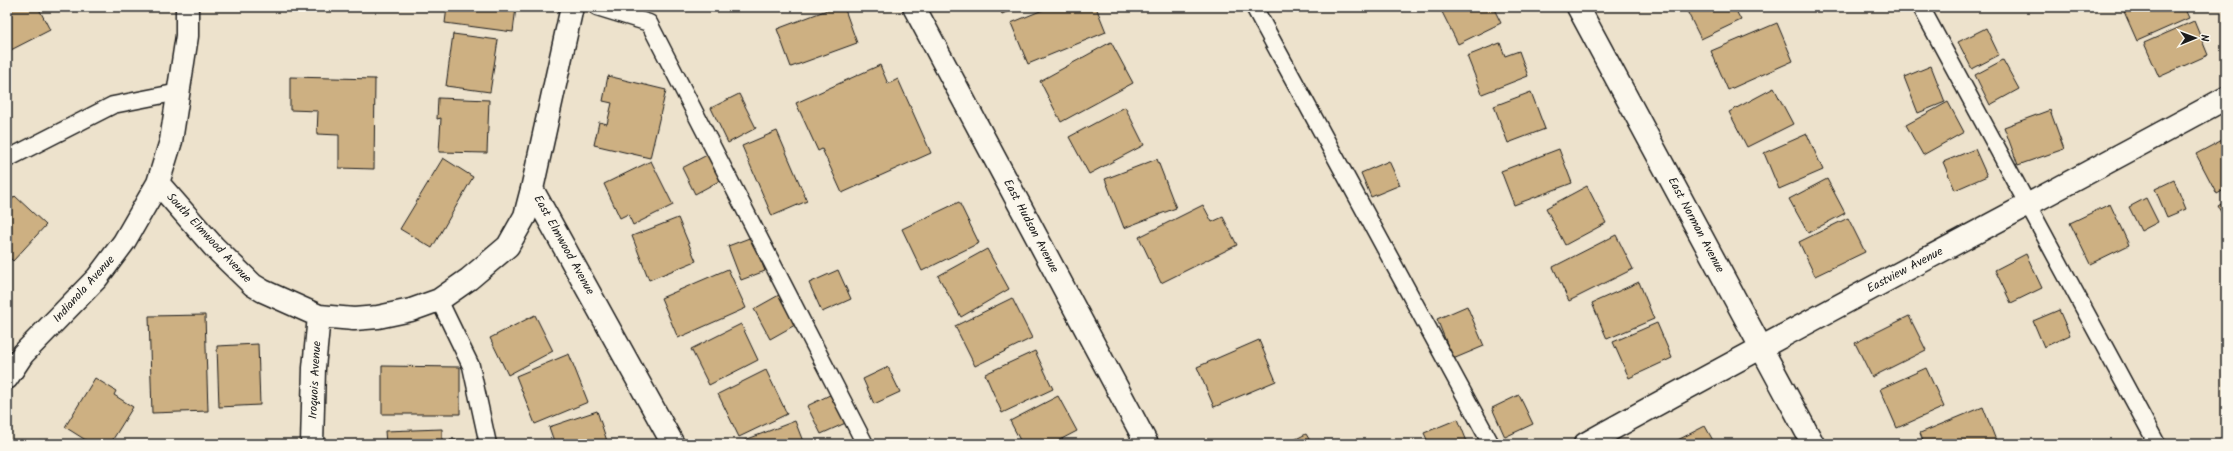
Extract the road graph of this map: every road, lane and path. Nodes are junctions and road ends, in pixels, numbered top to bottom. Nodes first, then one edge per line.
1 (187, 7) edge
2 (572, 7) edge
3 (597, 7) edge
4 (914, 7) edge
5 (1254, 7) edge
6 (1578, 7) edge
7 (1921, 7) edge
8 (179, 92) junction
9 (2226, 98) edge
10 (7, 159) edge
11 (158, 183) junction
12 (532, 189) junction
13 (2028, 206) junction
14 (439, 300) junction
15 (319, 316) junction
16 (1761, 346) junction
17 (7, 378) edge
18 (312, 444) edge
19 (488, 444) edge
20 (673, 444) edge
21 (865, 444) edge
22 (1148, 444) edge
23 (1491, 444) edge
24 (1585, 444) edge
25 (1813, 444) edge
26 (2157, 444) edge

1 - 8 street, Indianola Avenue
2 - 12 street, East Elmwood Avenue
3 - 21 lane
4 - 22 street, East Hudson Avenue
5 - 23 lane
6 - 16 street, East Norman Avenue
7 - 13 lane
8 - 10 lane
8 - 11 street, Indianola Avenue
9 - 13 street, Eastview Avenue
11 - 15 street, South Elmwood Avenue
11 - 17 street, Indianola Avenue
12 - 14 street, South Elmwood Avenue
12 - 20 street, East Elmwood Avenue
13 - 16 street, Eastview Avenue
13 - 26 lane
14 - 15 street, South Elmwood Avenue
14 - 19 lane
15 - 18 street, Iroquois Avenue
16 - 24 street, Eastview Avenue
16 - 25 street, East Norman Avenue

